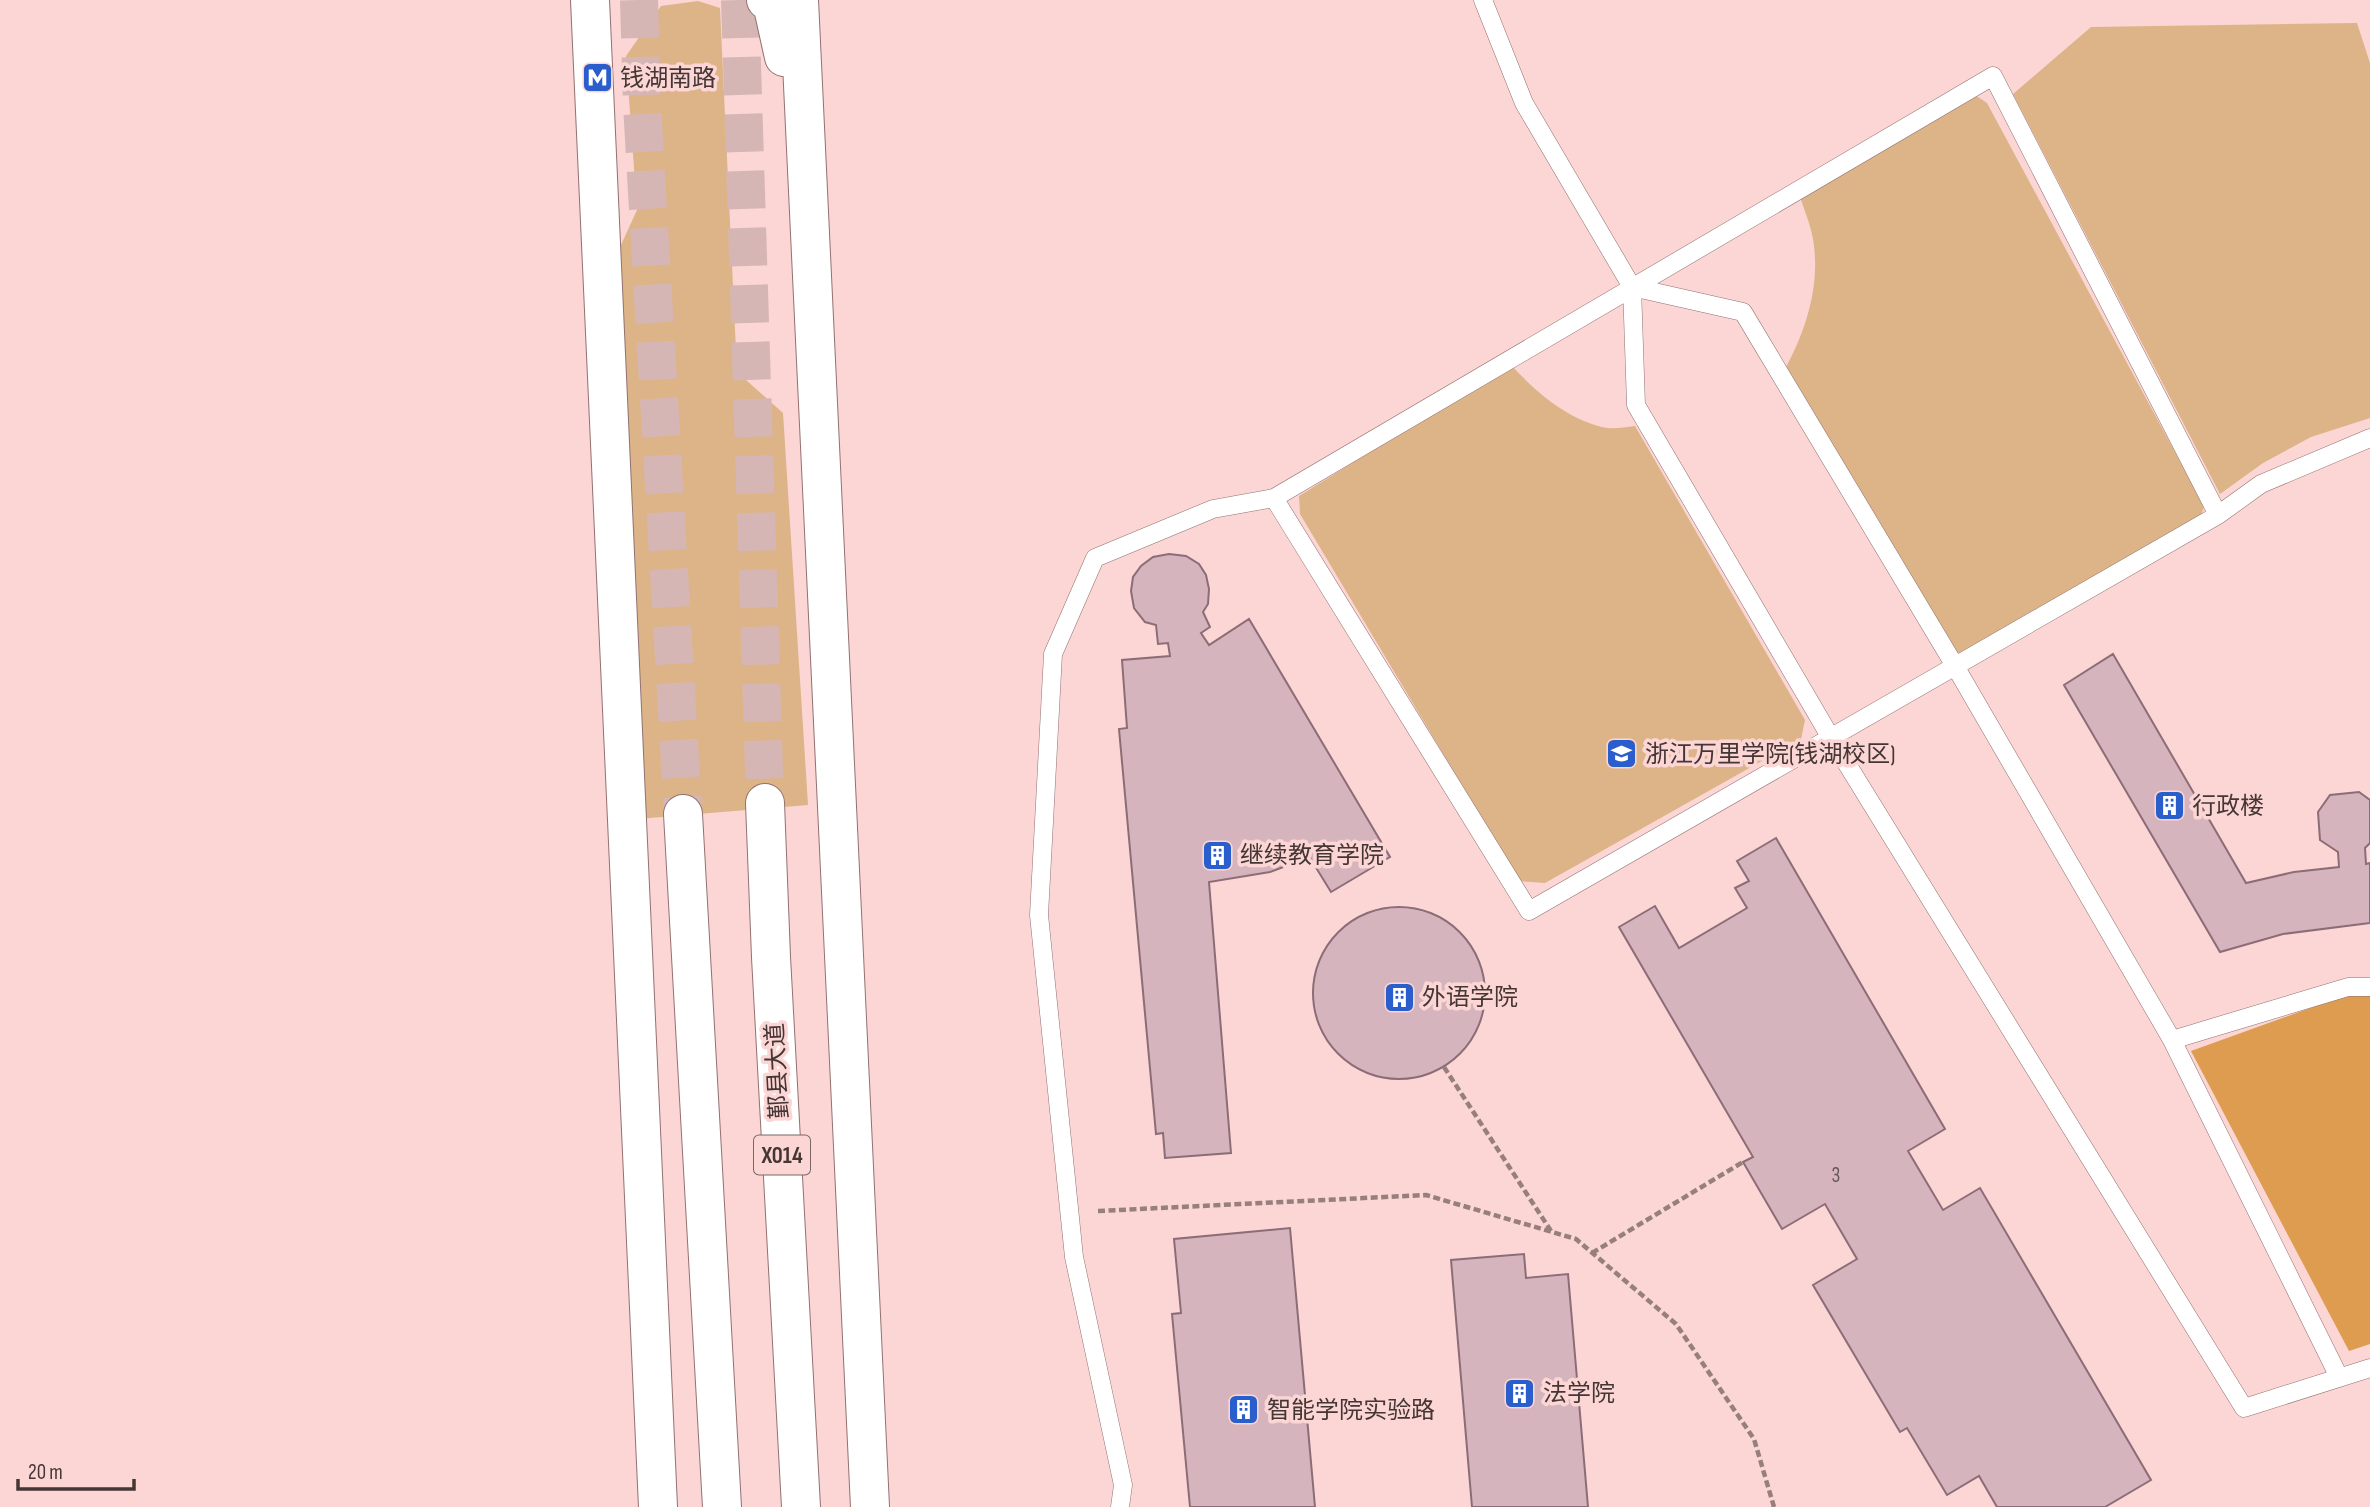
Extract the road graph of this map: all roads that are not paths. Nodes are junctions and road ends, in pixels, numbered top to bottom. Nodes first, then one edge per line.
1 (590, 0) edge
2 (620, 0) edge
3 (766, 0) edge
4 (799, 0) edge
5 (1483, 0) edge
6 (807, 158) junction
7 (598, 183) junction
8 (1632, 287) junction
9 (2370, 438) edge
10 (1274, 498) junction
11 (2218, 515) junction
12 (1955, 666) junction
13 (1831, 738) junction
14 (765, 803) tunnel mouth
15 (683, 814) tunnel mouth
16 (2370, 987) edge
17 (2172, 1040) junction
18 (2370, 1367) edge
19 (2339, 1377) junction
20 (658, 1507) edge
21 (722, 1507) edge
22 (801, 1507) edge
23 (870, 1507) edge
24 (1120, 1507) edge

1 - 7 main road
2 - 7 main road
3 - 6 main road
4 - 6 main road
5 - 8 lane
6 - 23 main road
7 - 20 main road
8 - 10 lane
8 - 11 lane
8 - 12 lane
8 - 13 lane
9 - 11 lane
10 - 13 lane
10 - 24 lane
11 - 12 lane
12 - 13 lane
12 - 17 lane
13 - 19 lane
14 - 22 main road, 鄞县大道 / X014
15 - 21 main road
16 - 17 lane
17 - 19 lane
18 - 19 lane

